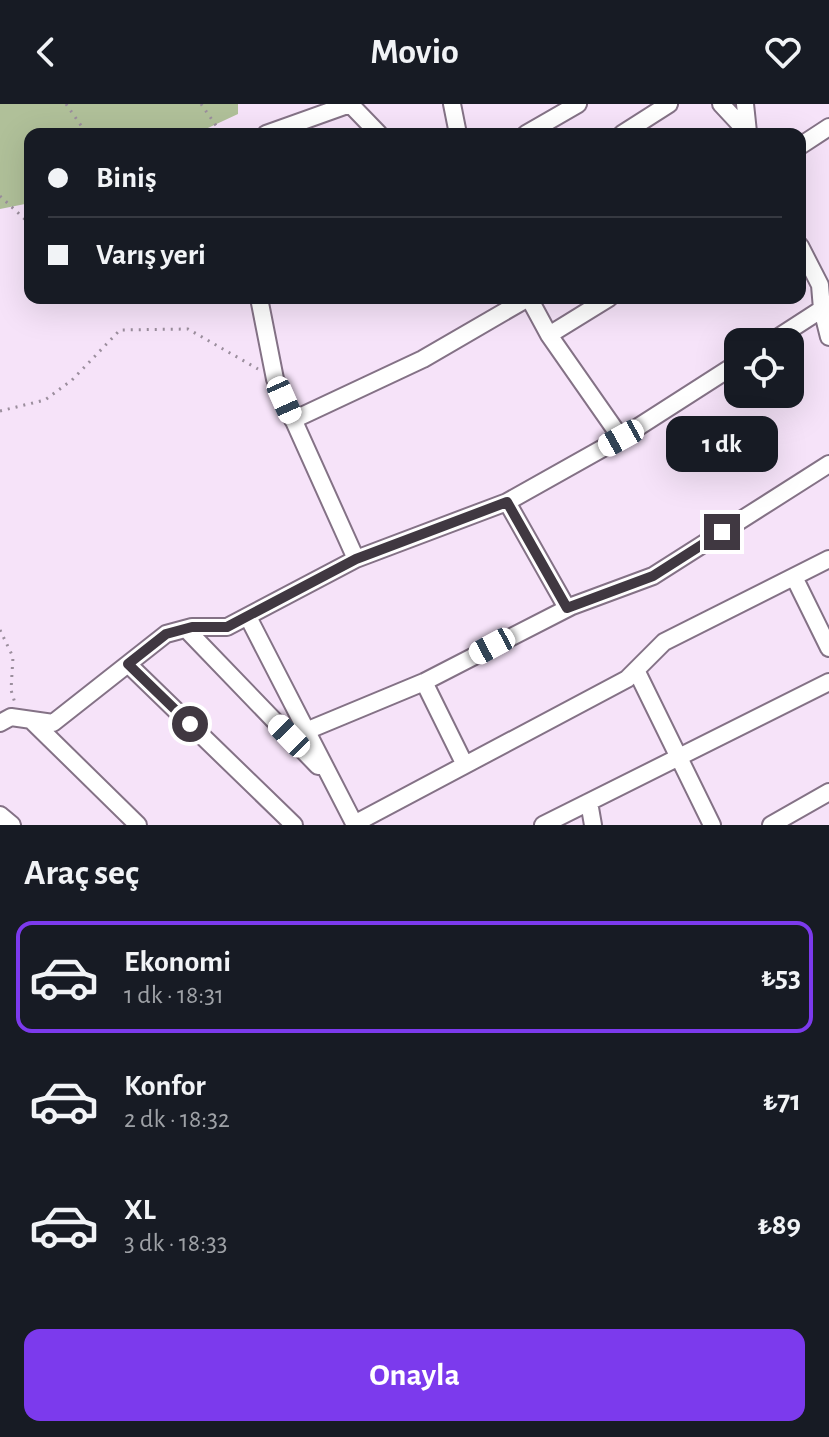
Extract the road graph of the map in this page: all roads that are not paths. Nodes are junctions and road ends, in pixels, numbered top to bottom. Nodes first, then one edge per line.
1 (452, 104) edge
2 (578, 104) edge
3 (669, 104) edge
4 (721, 104) edge
5 (745, 104) edge
6 (829, 127) edge
7 (283, 128) edge
8 (373, 128) edge
9 (457, 128) edge
10 (536, 128) edge
11 (631, 128) edge
12 (742, 128) edge
13 (747, 128) edge
14 (806, 142) edge
15 (806, 258) edge
16 (260, 304) edge
17 (519, 304) edge
18 (532, 304) edge
19 (599, 304) edge
20 (826, 309) edge
21 (794, 328) edge
22 (549, 335) junction
23 (829, 337) edge
24 (724, 372) edge
25 (293, 420) junction
26 (621, 438) junction
27 (829, 464) edge
28 (507, 502) junction
29 (356, 559) junction
30 (829, 559) edge
31 (794, 577) junction
32 (567, 608) junction
33 (248, 617) junction
34 (186, 629) junction
35 (829, 648) edge
36 (128, 664) junction
37 (636, 670) junction
38 (424, 682) junction
39 (829, 682) edge
40 (27, 720) junction
41 (0, 723) edge
42 (306, 731) junction
43 (678, 758) junction
44 (465, 765) junction
45 (331, 779) junction
46 (829, 792) edge
47 (589, 802) junction
48 (0, 815) edge
49 (355, 824) edge
50 (12, 825) edge
51 (138, 825) edge
52 (294, 825) edge
53 (543, 825) edge
54 (593, 825) edge
55 (712, 825) edge
56 (771, 825) edge

1 - 9 street
2 - 10 street
3 - 11 street
4 - 12 street
5 - 13 street
6 - 14 street
7 - 8 street
15 - 20 street
16 - 25 street
17 - 25 street
18 - 22 street
19 - 22 street
20 - 21 street
20 - 23 street
22 - 26 street
24 - 26 street
25 - 29 street
26 - 28 street
27 - 32 street
28 - 29 street
28 - 32 street
29 - 33 street
30 - 31 street
31 - 35 street
31 - 37 street
32 - 38 street
33 - 34 street
33 - 42 street
34 - 36 street
34 - 45 street
36 - 40 street
36 - 52 street
37 - 43 street
37 - 44 street
38 - 42 street
38 - 44 street
39 - 43 street
40 - 41 street
40 - 51 street
42 - 45 street
43 - 47 street
43 - 55 street
44 - 49 street
45 - 49 street
46 - 56 street
47 - 53 street
47 - 54 street
48 - 50 street

